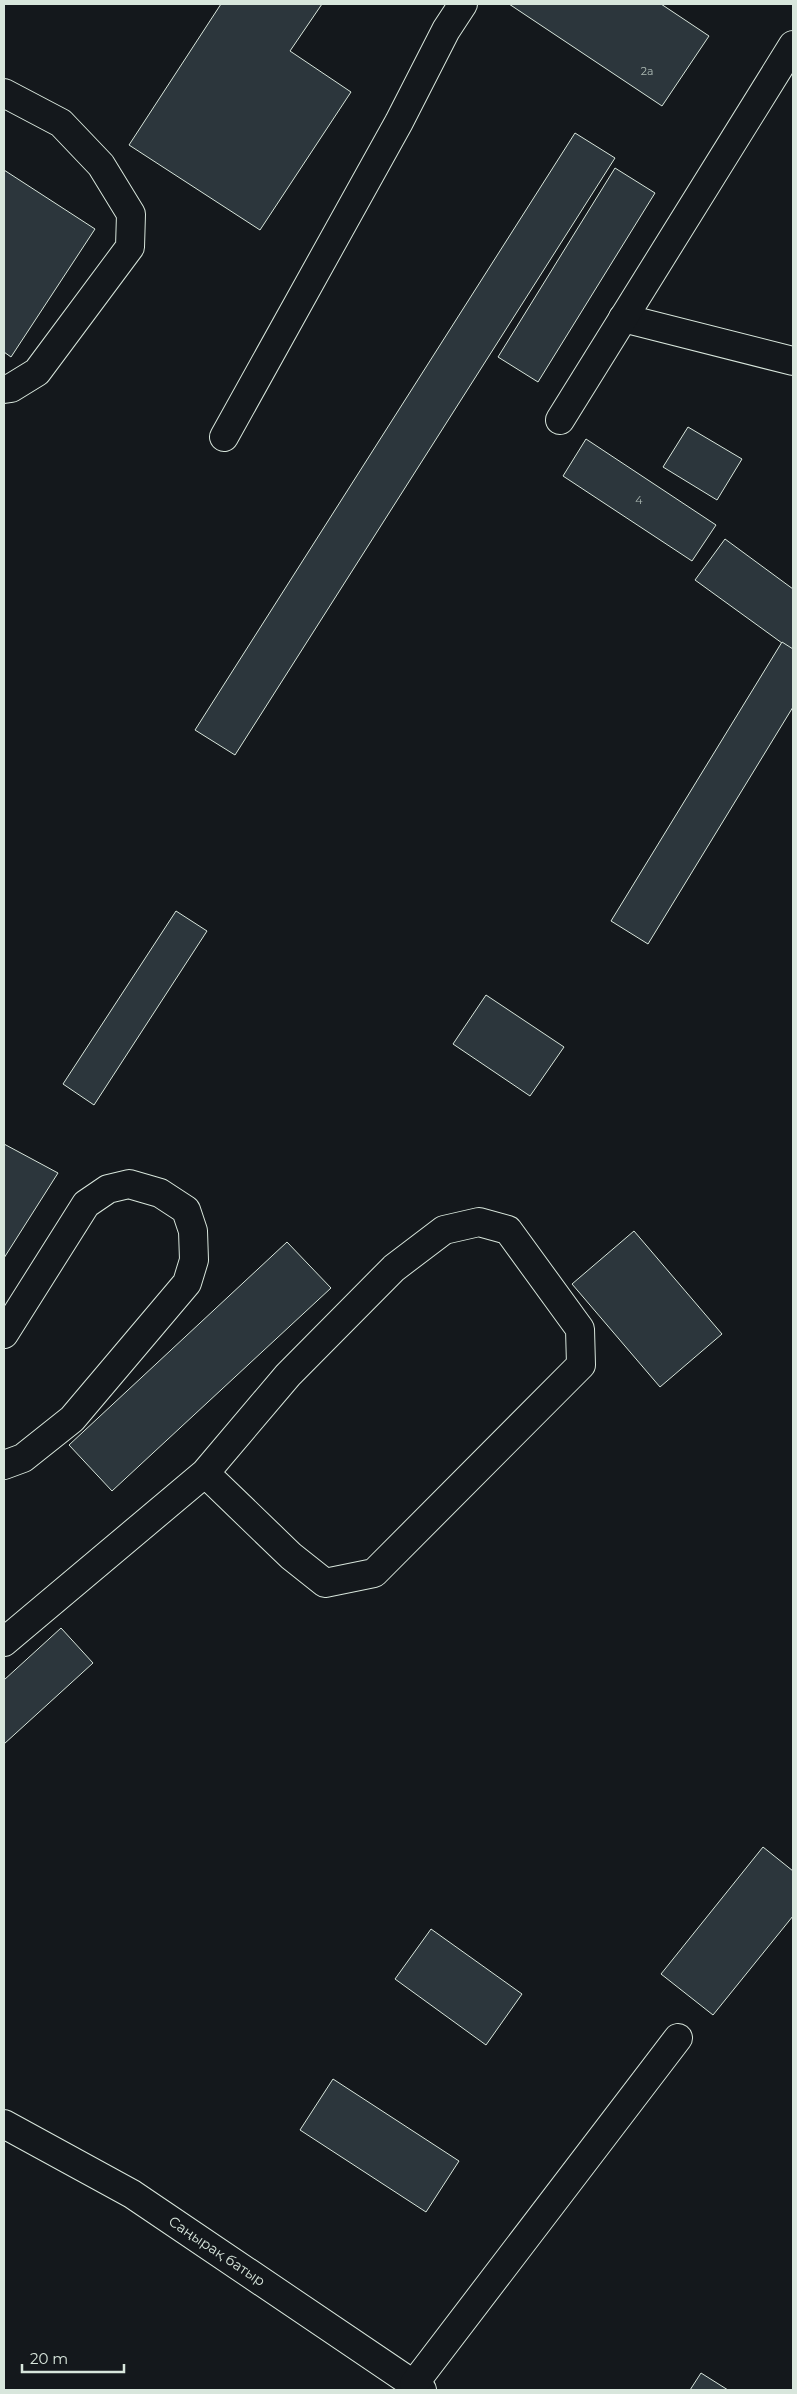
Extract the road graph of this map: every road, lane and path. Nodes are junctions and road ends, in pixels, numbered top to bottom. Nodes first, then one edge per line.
1 (463, 4) edge
2 (793, 45) edge
3 (4, 93) edge
4 (623, 318) junction
5 (793, 361) edge
6 (4, 389) edge
7 (560, 420) dead end
8 (224, 437) dead end
9 (4, 1334) edge
10 (4, 1465) edge
11 (205, 1473) junction
12 (4, 1642) edge
13 (678, 2038) dead end
14 (4, 2124) edge
15 (418, 2387) edge

1 - 8 street
2 - 4 street
3 - 6 street
4 - 5 street
4 - 7 street
9 - 10 street
11 - 11 street
11 - 12 street
13 - 15 street
14 - 15 street, Саңырақ батыр

